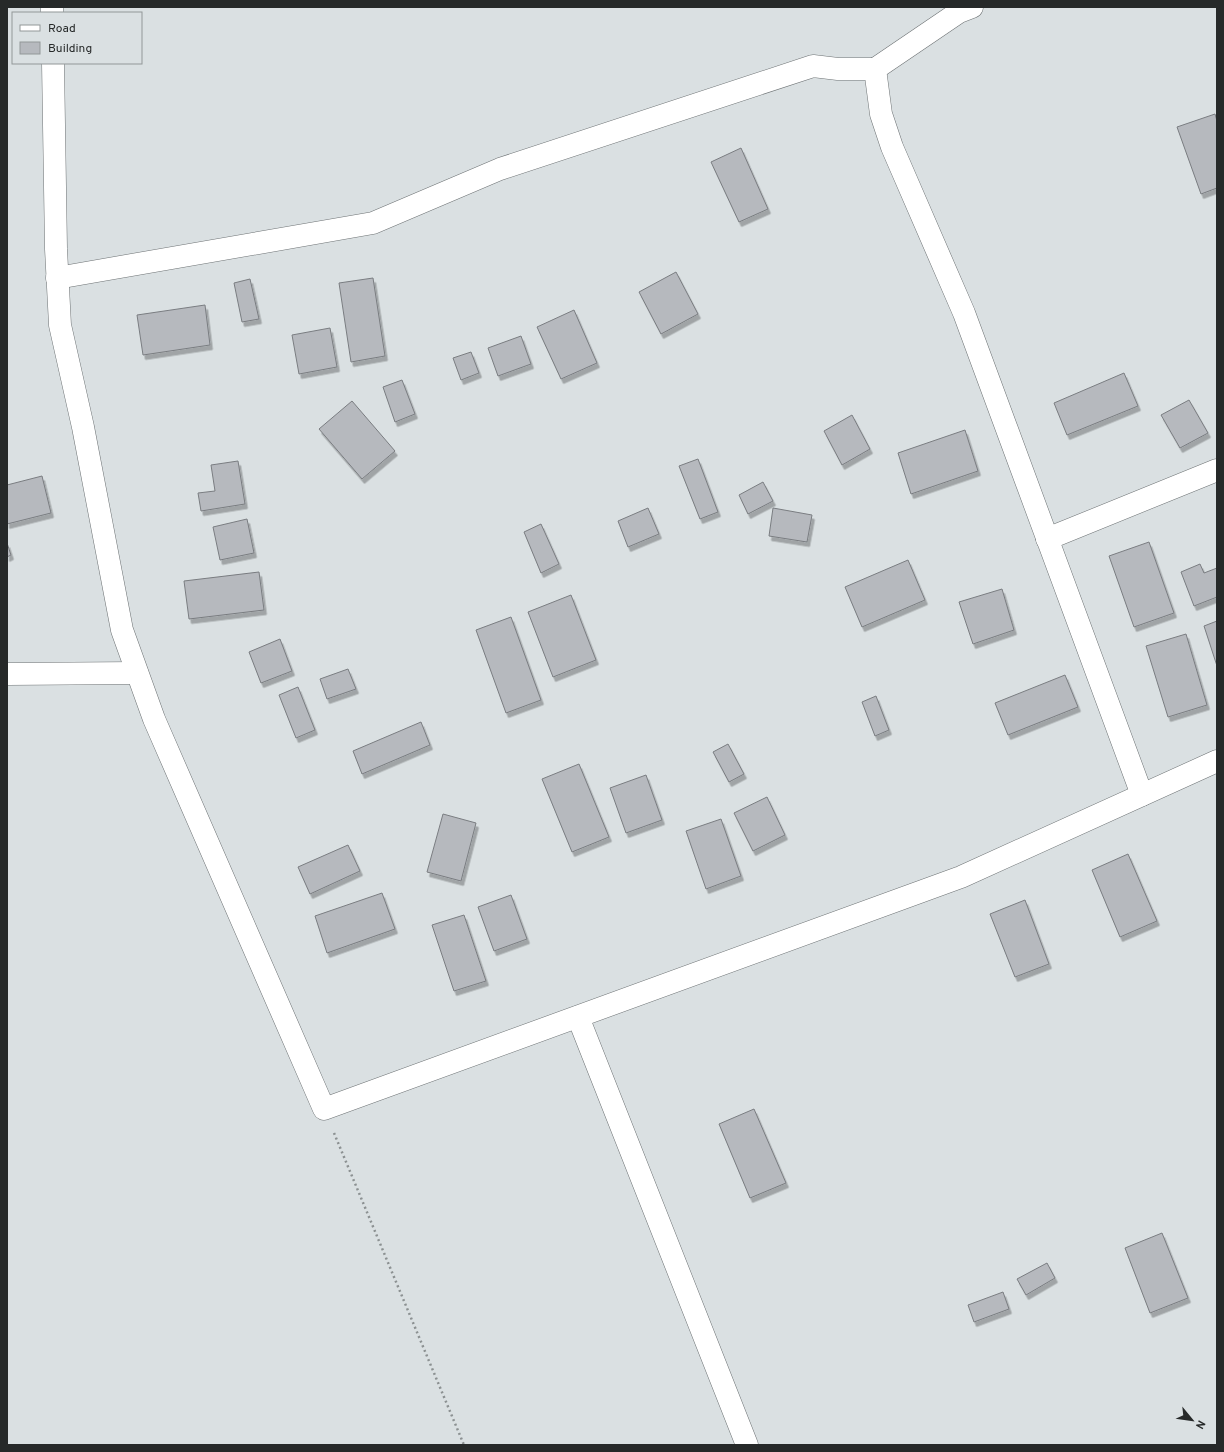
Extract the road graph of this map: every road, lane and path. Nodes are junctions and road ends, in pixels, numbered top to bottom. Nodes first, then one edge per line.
1 (972, 7) edge
2 (53, 64) edge
3 (875, 69) junction
4 (58, 278) junction
5 (1217, 470) edge
6 (1047, 539) junction
7 (137, 673) junction
8 (7, 674) edge
9 (1217, 761) edge
10 (1142, 795) junction
11 (578, 1017) junction
12 (324, 1109) junction
13 (464, 1445) edge
14 (747, 1445) edge

1 - 3 street
2 - 4 street
3 - 4 street
3 - 6 street
4 - 7 street
5 - 6 street
6 - 10 street
7 - 8 street
7 - 12 street
9 - 10 street
10 - 11 street
11 - 12 street
11 - 14 street
12 - 13 path

